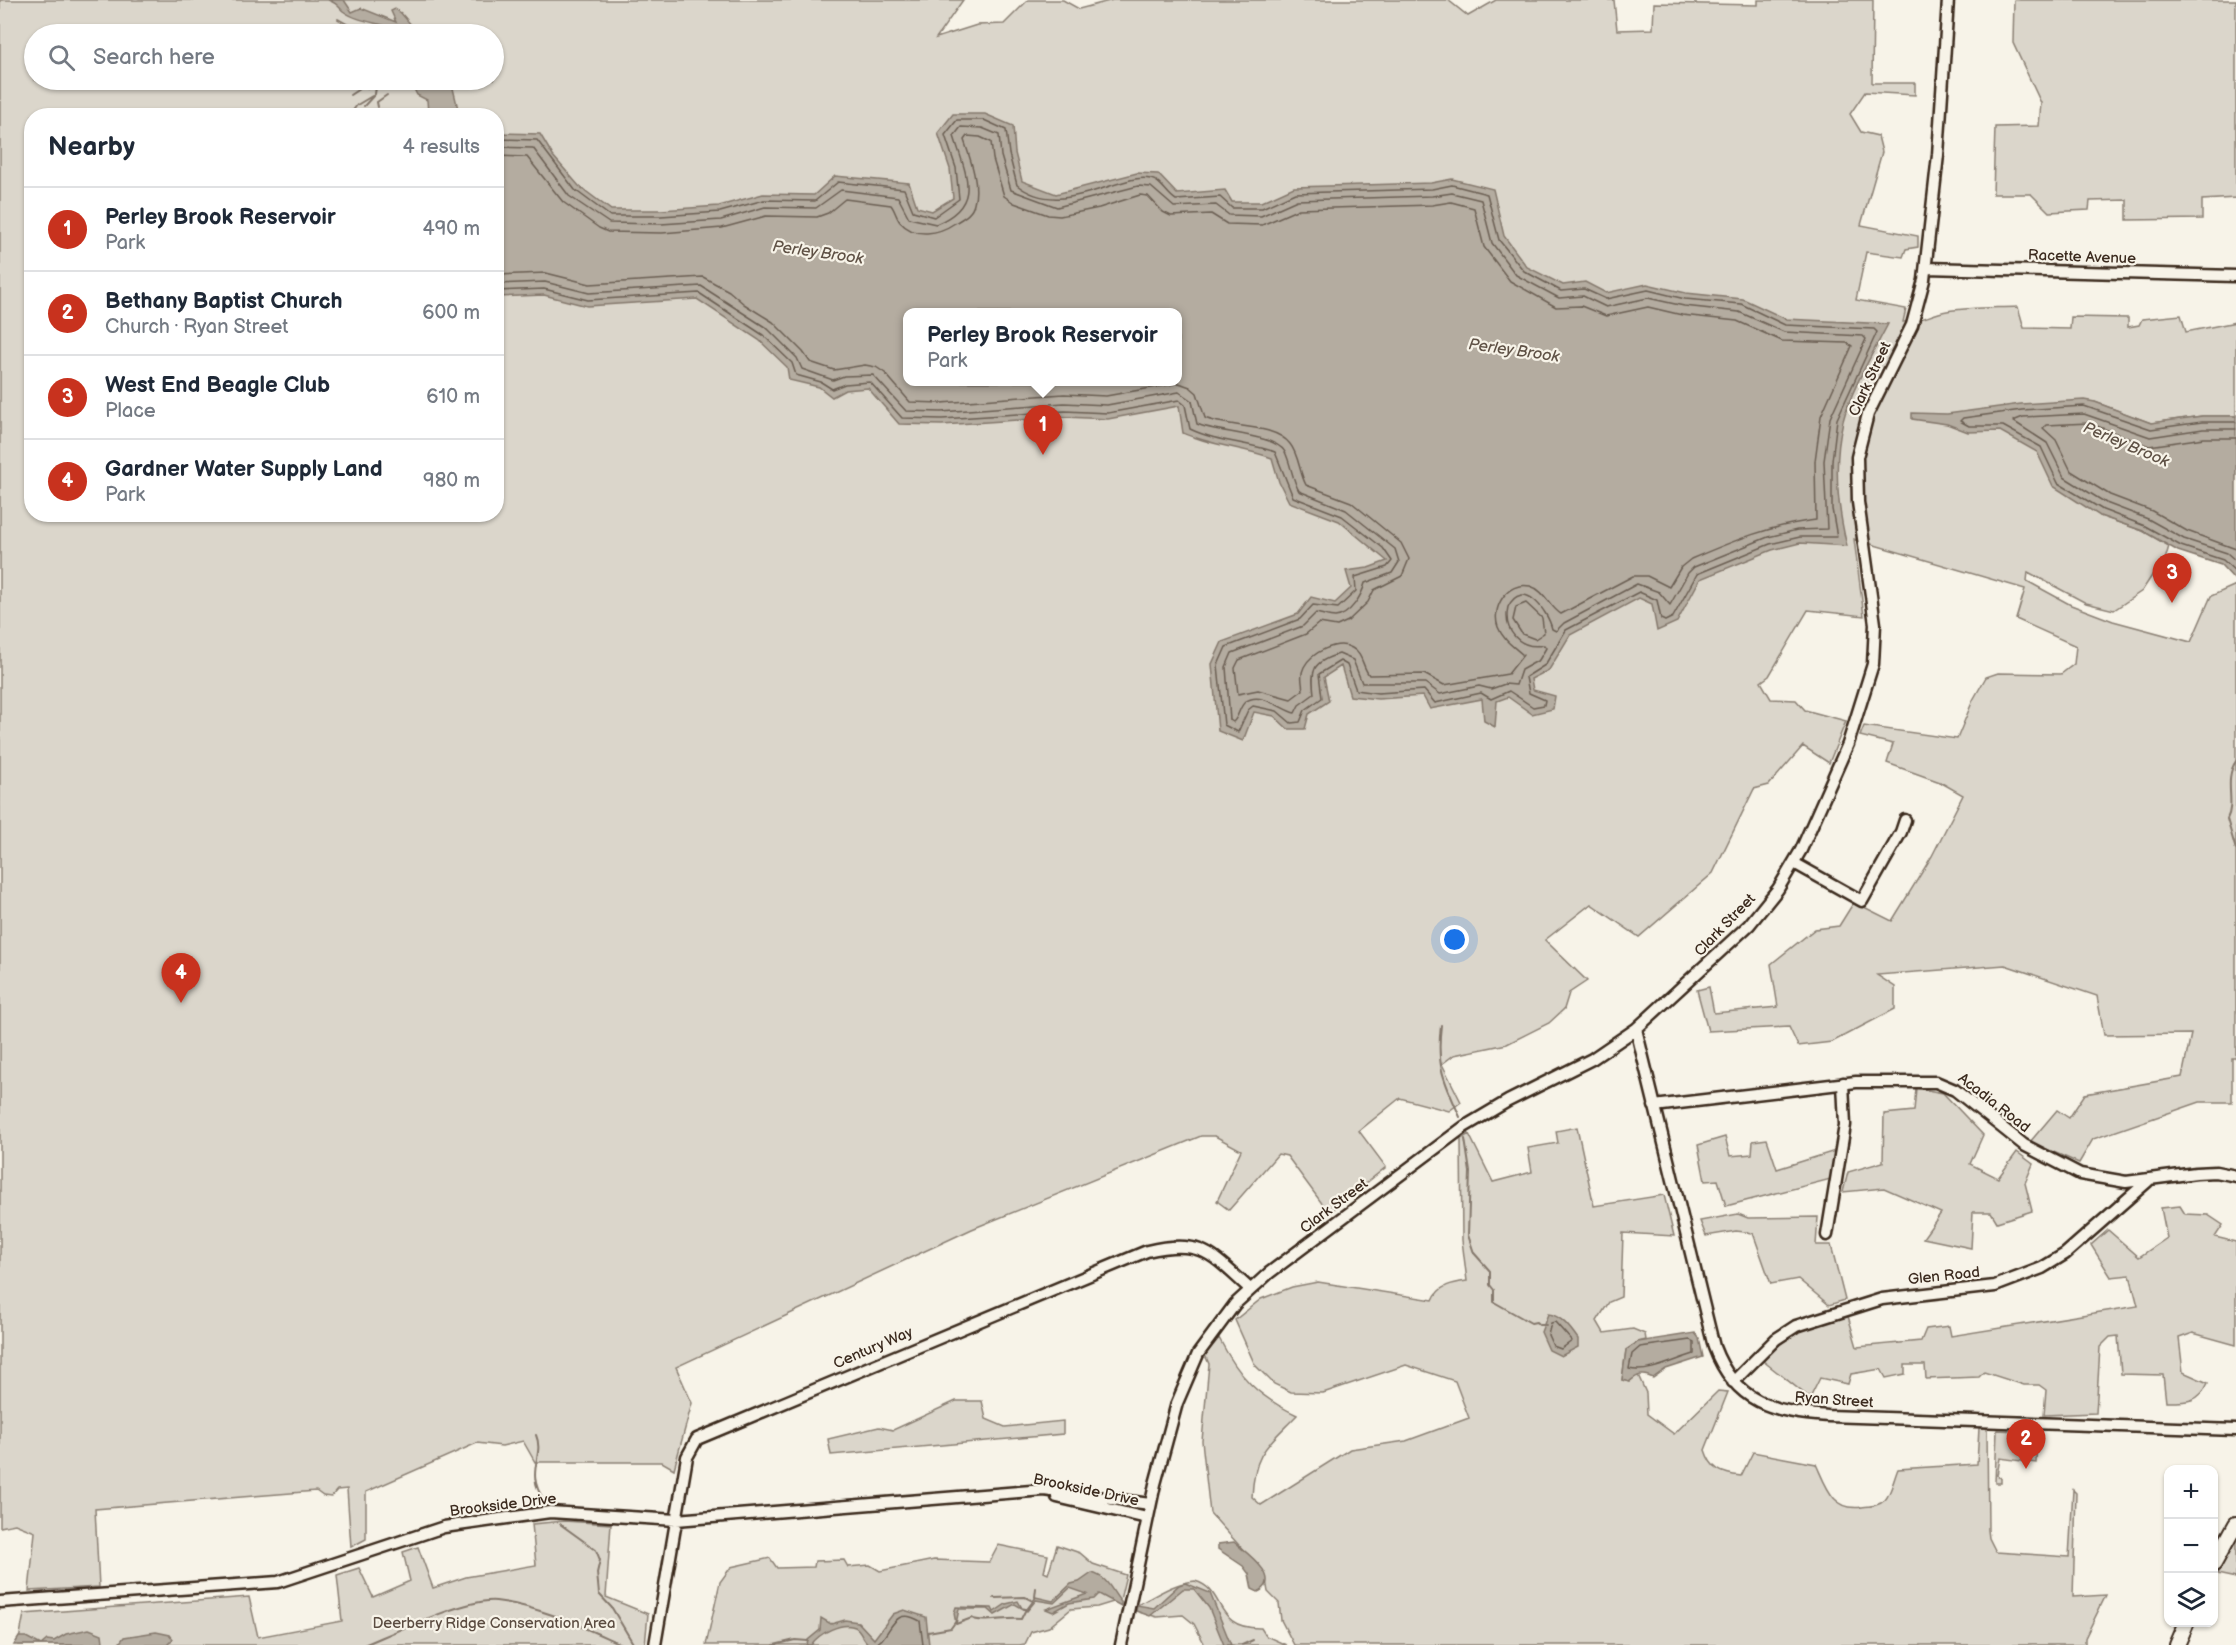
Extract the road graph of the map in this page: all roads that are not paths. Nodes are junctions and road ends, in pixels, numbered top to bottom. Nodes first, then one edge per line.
1 (1948, 0) edge
2 (1926, 268) junction
3 (2236, 276) edge
4 (1905, 820) dead end
5 (1794, 863) junction
6 (1636, 1029) junction
7 (1843, 1083) junction
8 (1654, 1106) junction
9 (2236, 1176) edge
10 (2148, 1181) junction
11 (1827, 1235) dead end
12 (1250, 1289) junction
13 (1733, 1382) junction
14 (2236, 1430) edge
15 (1018, 1492) junction
16 (1150, 1504) junction
17 (1147, 1518) junction
18 (676, 1520) junction
19 (2236, 1524) edge
20 (2218, 1557) edge
21 (0, 1602) edge
22 (2185, 1627) edge
23 (655, 1645) edge
24 (1121, 1645) edge
25 (2177, 1645) edge

1 - 2 street, Clark Street
2 - 3 street, Racette Avenue
2 - 5 street, Clark Street
4 - 5 street
5 - 6 street, Clark Street
6 - 8 street, Ryan Street
6 - 12 street, Clark Street
7 - 8 street, Acadia Road
7 - 10 street, Acadia Road
7 - 11 street
8 - 13 street, Ryan Street
9 - 10 street, Acadia Road
10 - 13 street, Glen Road
12 - 16 street, Clark Street
12 - 18 street, Century Way
13 - 14 street, Ryan Street
15 - 16 street, Brookside Drive
15 - 17 street, Brookside Drive
15 - 18 street, Brookside Drive
16 - 17 street, Clark Street
17 - 24 street, Clark Street
18 - 21 street, Brookside Drive
18 - 23 street, Century Way
19 - 20 main road
22 - 25 main road

